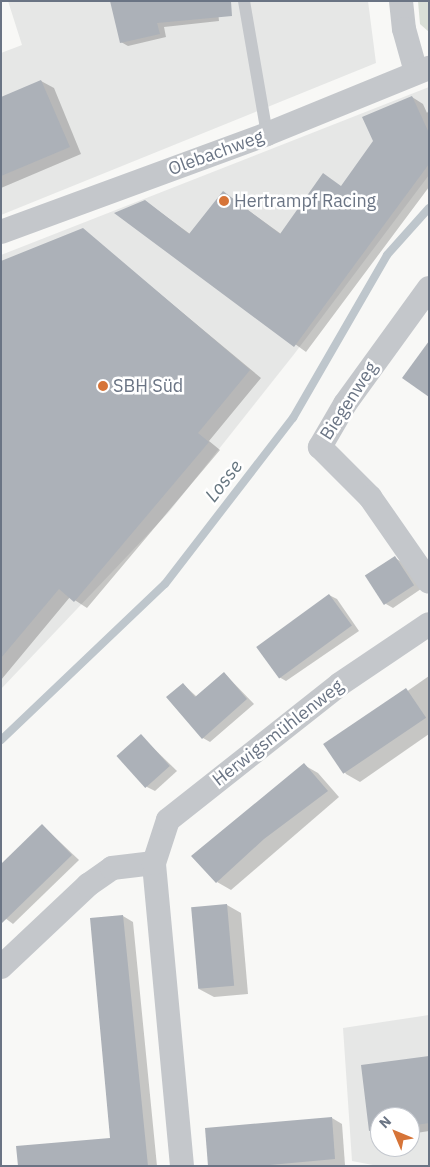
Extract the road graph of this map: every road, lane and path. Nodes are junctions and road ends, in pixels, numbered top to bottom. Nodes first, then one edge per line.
1 (244, 1) edge
2 (401, 1) edge
3 (423, 70) edge
4 (267, 134) junction
5 (1, 232) edge
6 (429, 288) edge
7 (429, 582) edge
8 (429, 624) edge
9 (154, 863) junction
10 (1, 967) edge
11 (182, 1166) edge

1 - 4 lane
2 - 3 street
3 - 4 street, Olebachweg
4 - 5 street, Olebachweg
6 - 7 street, Biegenweg
8 - 9 street, Herwigsmühlenweg
9 - 10 street
9 - 11 street, Herwigsmühlenweg

